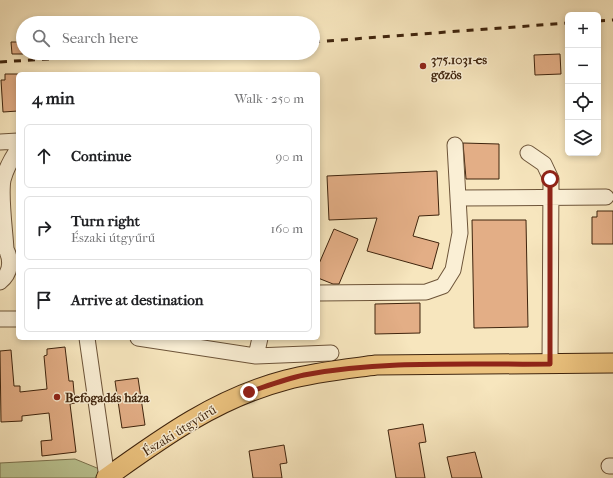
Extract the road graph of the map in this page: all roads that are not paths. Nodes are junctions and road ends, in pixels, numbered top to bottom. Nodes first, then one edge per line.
1 (16, 140) edge
2 (0, 142) edge
3 (455, 145) dead end
4 (16, 152) edge
5 (528, 153) dead end
6 (606, 197) dead end
7 (459, 198) junction
8 (550, 198) junction
9 (0, 282) edge
10 (320, 293) edge
11 (0, 319) edge
12 (16, 319) edge
13 (87, 340) edge
14 (151, 340) edge
15 (260, 340) edge
16 (331, 353) dead end
17 (256, 356) junction
18 (613, 363) edge
19 (550, 364) junction
20 (107, 478) edge

1 - 2 street
3 - 7 street
4 - 9 street
5 - 8 street
6 - 8 street
7 - 8 street
7 - 10 street
8 - 19 street
11 - 12 street
13 - 20 street
14 - 17 street
15 - 17 street
16 - 17 street
18 - 19 main road, Északi útgyűrű
19 - 20 main road, Északi útgyűrű

